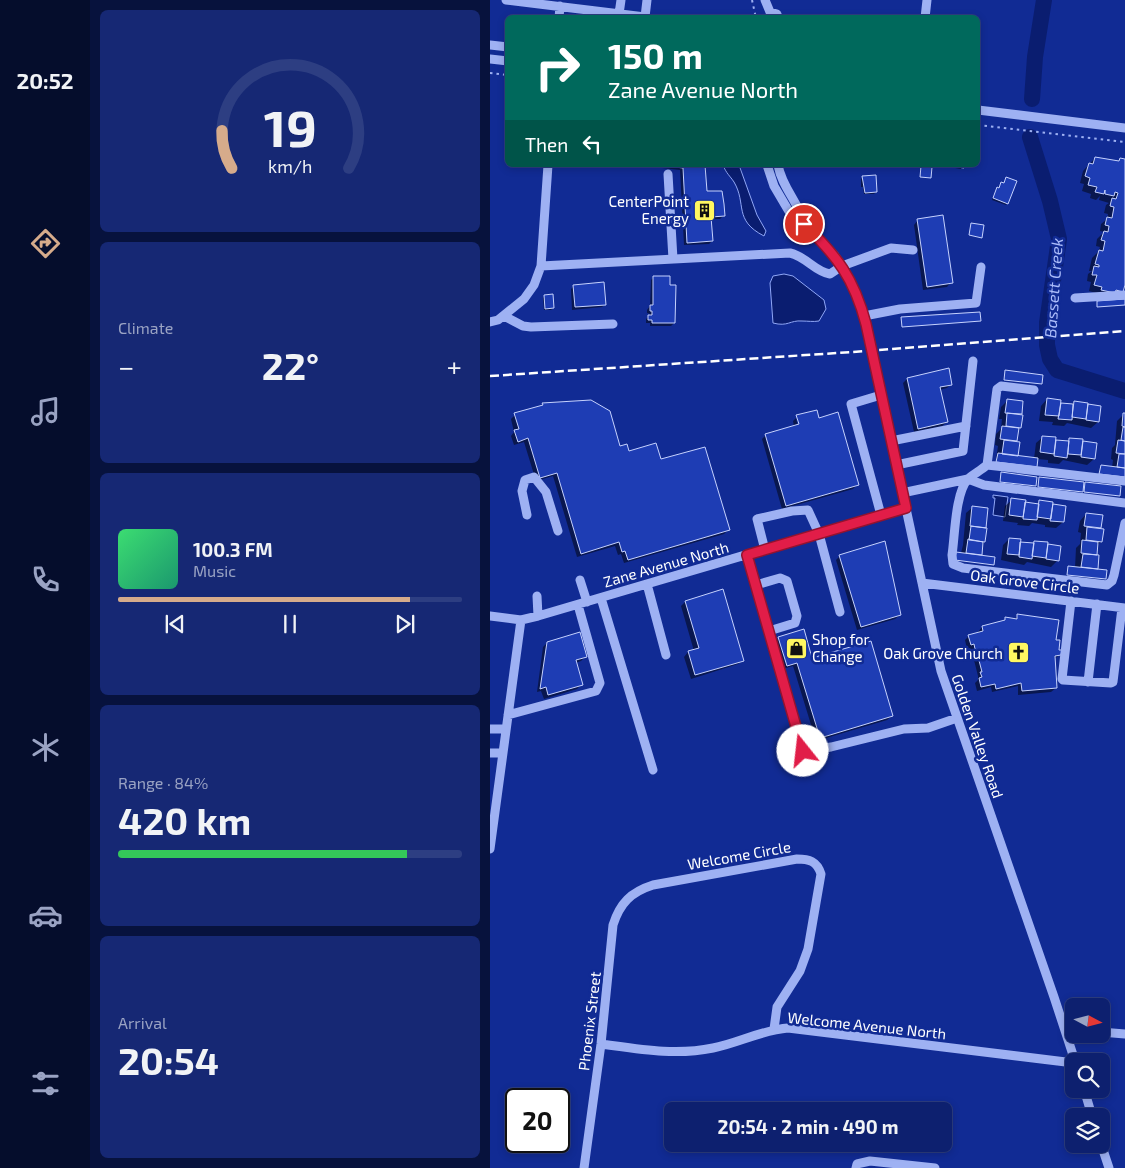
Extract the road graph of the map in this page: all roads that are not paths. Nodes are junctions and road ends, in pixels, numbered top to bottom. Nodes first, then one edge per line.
1 (506, 0) edge
2 (621, 0) edge
3 (647, 0) edge
4 (765, 0) edge
5 (927, 0) edge
6 (560, 6) junction
7 (619, 14) junction
8 (559, 15) edge
9 (627, 15) edge
10 (644, 15) edge
11 (772, 15) edge
12 (925, 15) edge
13 (490, 45) edge
14 (505, 47) edge
15 (490, 59) edge
16 (505, 61) edge
17 (980, 110) edge
18 (1125, 128) edge
19 (548, 167) edge
20 (768, 167) edge
21 (779, 167) edge
22 (668, 174) dead end
23 (804, 224) junction
24 (913, 250) dead end
25 (674, 259) junction
26 (541, 266) junction
27 (842, 266) junction
28 (982, 267) dead end
29 (1125, 295) edge
30 (1075, 298) dead end
31 (504, 316) junction
32 (864, 316) junction
33 (490, 322) edge
34 (613, 324) dead end
35 (973, 361) dead end
36 (1034, 390) dead end
37 (881, 395) junction
38 (966, 426) junction
39 (891, 440) junction
40 (896, 465) junction
41 (988, 465) junction
42 (968, 479) junction
43 (1125, 481) edge
44 (902, 493) junction
45 (1125, 503) edge
46 (906, 508) junction
47 (882, 515) junction
48 (527, 516) dead end
49 (1125, 523) edge
50 (558, 531) dead end
51 (819, 534) junction
52 (764, 550) junction
53 (747, 555) junction
54 (580, 580) dead end
55 (922, 582) junction
56 (647, 584) junction
57 (756, 585) junction
58 (537, 596) dead end
59 (601, 598) junction
60 (1071, 601) junction
61 (582, 603) junction
62 (1097, 604) junction
63 (1124, 608) edge
64 (840, 612) dead end
65 (490, 616) edge
66 (538, 616) junction
67 (521, 620) junction
68 (769, 630) junction
69 (666, 655) dead end
70 (1088, 682) junction
71 (508, 715) junction
72 (956, 718) junction
73 (506, 729) junction
74 (490, 730) edge
75 (490, 753) edge
76 (503, 753) junction
77 (653, 770) dead end
78 (492, 819) edge
79 (490, 849) edge
80 (641, 888) joint
81 (1065, 1016) edge
82 (774, 1029) junction
83 (1110, 1033) edge
84 (1125, 1034) edge
85 (600, 1044) junction
86 (1065, 1061) edge
87 (1104, 1153) edge
88 (584, 1168) edge
89 (856, 1168) edge
90 (935, 1168) edge
91 (1109, 1168) edge

1 - 6 street
2 - 7 street
3 - 10 street
4 - 11 street
5 - 12 street
6 - 7 street
6 - 8 street
7 - 9 street
13 - 14 street
15 - 16 street
17 - 18 street
19 - 26 street
20 - 23 street, Golden Valley Road
21 - 23 street, Golden Valley Road
22 - 25 street
23 - 27 street, Golden Valley Road
24 - 27 street
25 - 26 street
25 - 27 street
26 - 31 street
27 - 32 street, Golden Valley Road
28 - 32 street
29 - 30 street
31 - 33 street
31 - 34 street
32 - 37 street, Golden Valley Road
35 - 38 street
36 - 41 street
37 - 39 street, Golden Valley Road
37 - 47 street
38 - 39 street
38 - 40 street
39 - 40 street, Golden Valley Road
40 - 44 street, Golden Valley Road
41 - 42 street
41 - 43 street
42 - 44 street
42 - 45 street
42 - 49 street
44 - 46 street, Golden Valley Road
46 - 47 street, Zane Avenue North
46 - 55 street, Golden Valley Road
47 - 51 street, Zane Avenue North
48 - 50 street
51 - 52 street, Zane Avenue North
51 - 52 street
51 - 64 street
52 - 53 street, Zane Avenue North
53 - 56 street, Zane Avenue North
53 - 57 street
54 - 61 street
55 - 60 street, Oak Grove Circle
55 - 72 street, Golden Valley Road
56 - 59 street, Zane Avenue North
56 - 69 street
57 - 68 street
57 - 68 street
58 - 66 street
59 - 61 street, Zane Avenue North
59 - 77 street
60 - 62 street, Oak Grove Circle
60 - 70 street
61 - 66 street, Zane Avenue North
61 - 71 street
62 - 63 street, Oak Grove Circle
62 - 70 street
63 - 70 street
65 - 67 street, Zane Avenue North
66 - 67 street, Zane Avenue North
67 - 71 street
68 - 72 street
71 - 73 street
72 - 81 street, Golden Valley Road
73 - 74 street
73 - 76 street
75 - 76 street
76 - 78 street
78 - 79 street
80 - 82 street, Welcome Circle
80 - 85 street, Phoenix Street
82 - 85 street, Welcome Avenue North
82 - 86 street, Welcome Avenue North
83 - 84 street
85 - 88 street, Phoenix Street
87 - 91 street
89 - 90 street

